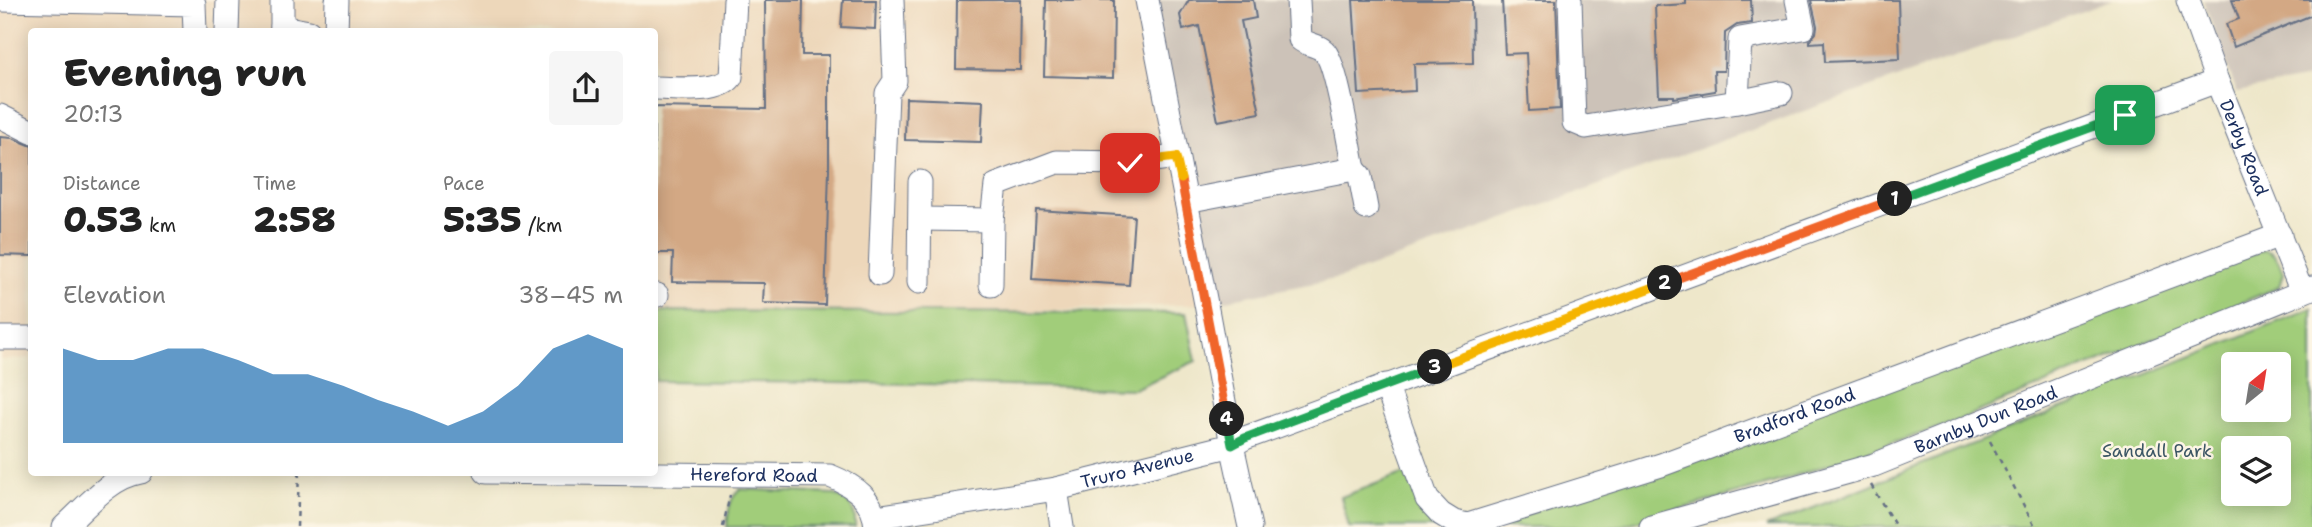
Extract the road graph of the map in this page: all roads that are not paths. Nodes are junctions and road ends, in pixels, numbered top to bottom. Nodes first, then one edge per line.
1 (2, 0) edge
2 (228, 0) edge
3 (282, 0) edge
4 (337, 0) edge
5 (735, 0) edge
6 (892, 0) edge
7 (1147, 0) edge
8 (1298, 0) edge
9 (1570, 0) edge
10 (1580, 0) edge
11 (1797, 0) edge
12 (2188, 0) edge
13 (195, 28) edge
14 (227, 28) edge
15 (282, 28) edge
16 (336, 28) edge
17 (2217, 81) junction
18 (658, 88) edge
19 (1781, 93) dead end
20 (1737, 102) junction
21 (0, 116) edge
22 (28, 130) edge
23 (1176, 157) junction
24 (1354, 169) junction
25 (919, 182) dead end
26 (1186, 201) junction
27 (1366, 208) dead end
28 (921, 219) junction
29 (992, 220) junction
30 (2280, 235) junction
31 (880, 274) dead end
32 (919, 282) dead end
33 (991, 285) dead end
34 (2307, 290) edge
35 (0, 338) edge
36 (28, 338) edge
37 (1386, 385) junction
38 (1232, 445) junction
39 (658, 474) edge
40 (129, 476) edge
41 (1056, 489) junction
42 (876, 522) edge
43 (64, 527) edge
44 (1062, 527) edge
45 (1250, 527) edge
46 (1651, 527) edge

1 - 13 street
2 - 14 street
3 - 15 street
4 - 16 street
5 - 18 street
6 - 31 street
7 - 23 street
8 - 24 street
9 - 10 street
9 - 20 street
11 - 20 street
12 - 17 street, Derby Road
17 - 30 street, Derby Road
17 - 37 street, Truro Avenue
19 - 20 street
21 - 22 street
23 - 26 street
23 - 29 street
24 - 26 street
24 - 27 street
25 - 28 street
26 - 38 street
28 - 29 street
28 - 32 street
29 - 33 street
30 - 34 street, Derby Road
30 - 37 street, Bradford Road
34 - 46 street, Barnby Dun Road
35 - 36 street
37 - 38 street, Truro Avenue
38 - 41 street, Truro Avenue
38 - 45 street
39 - 42 street, Hereford Road
40 - 43 street
41 - 42 street, Truro Avenue
41 - 44 street

